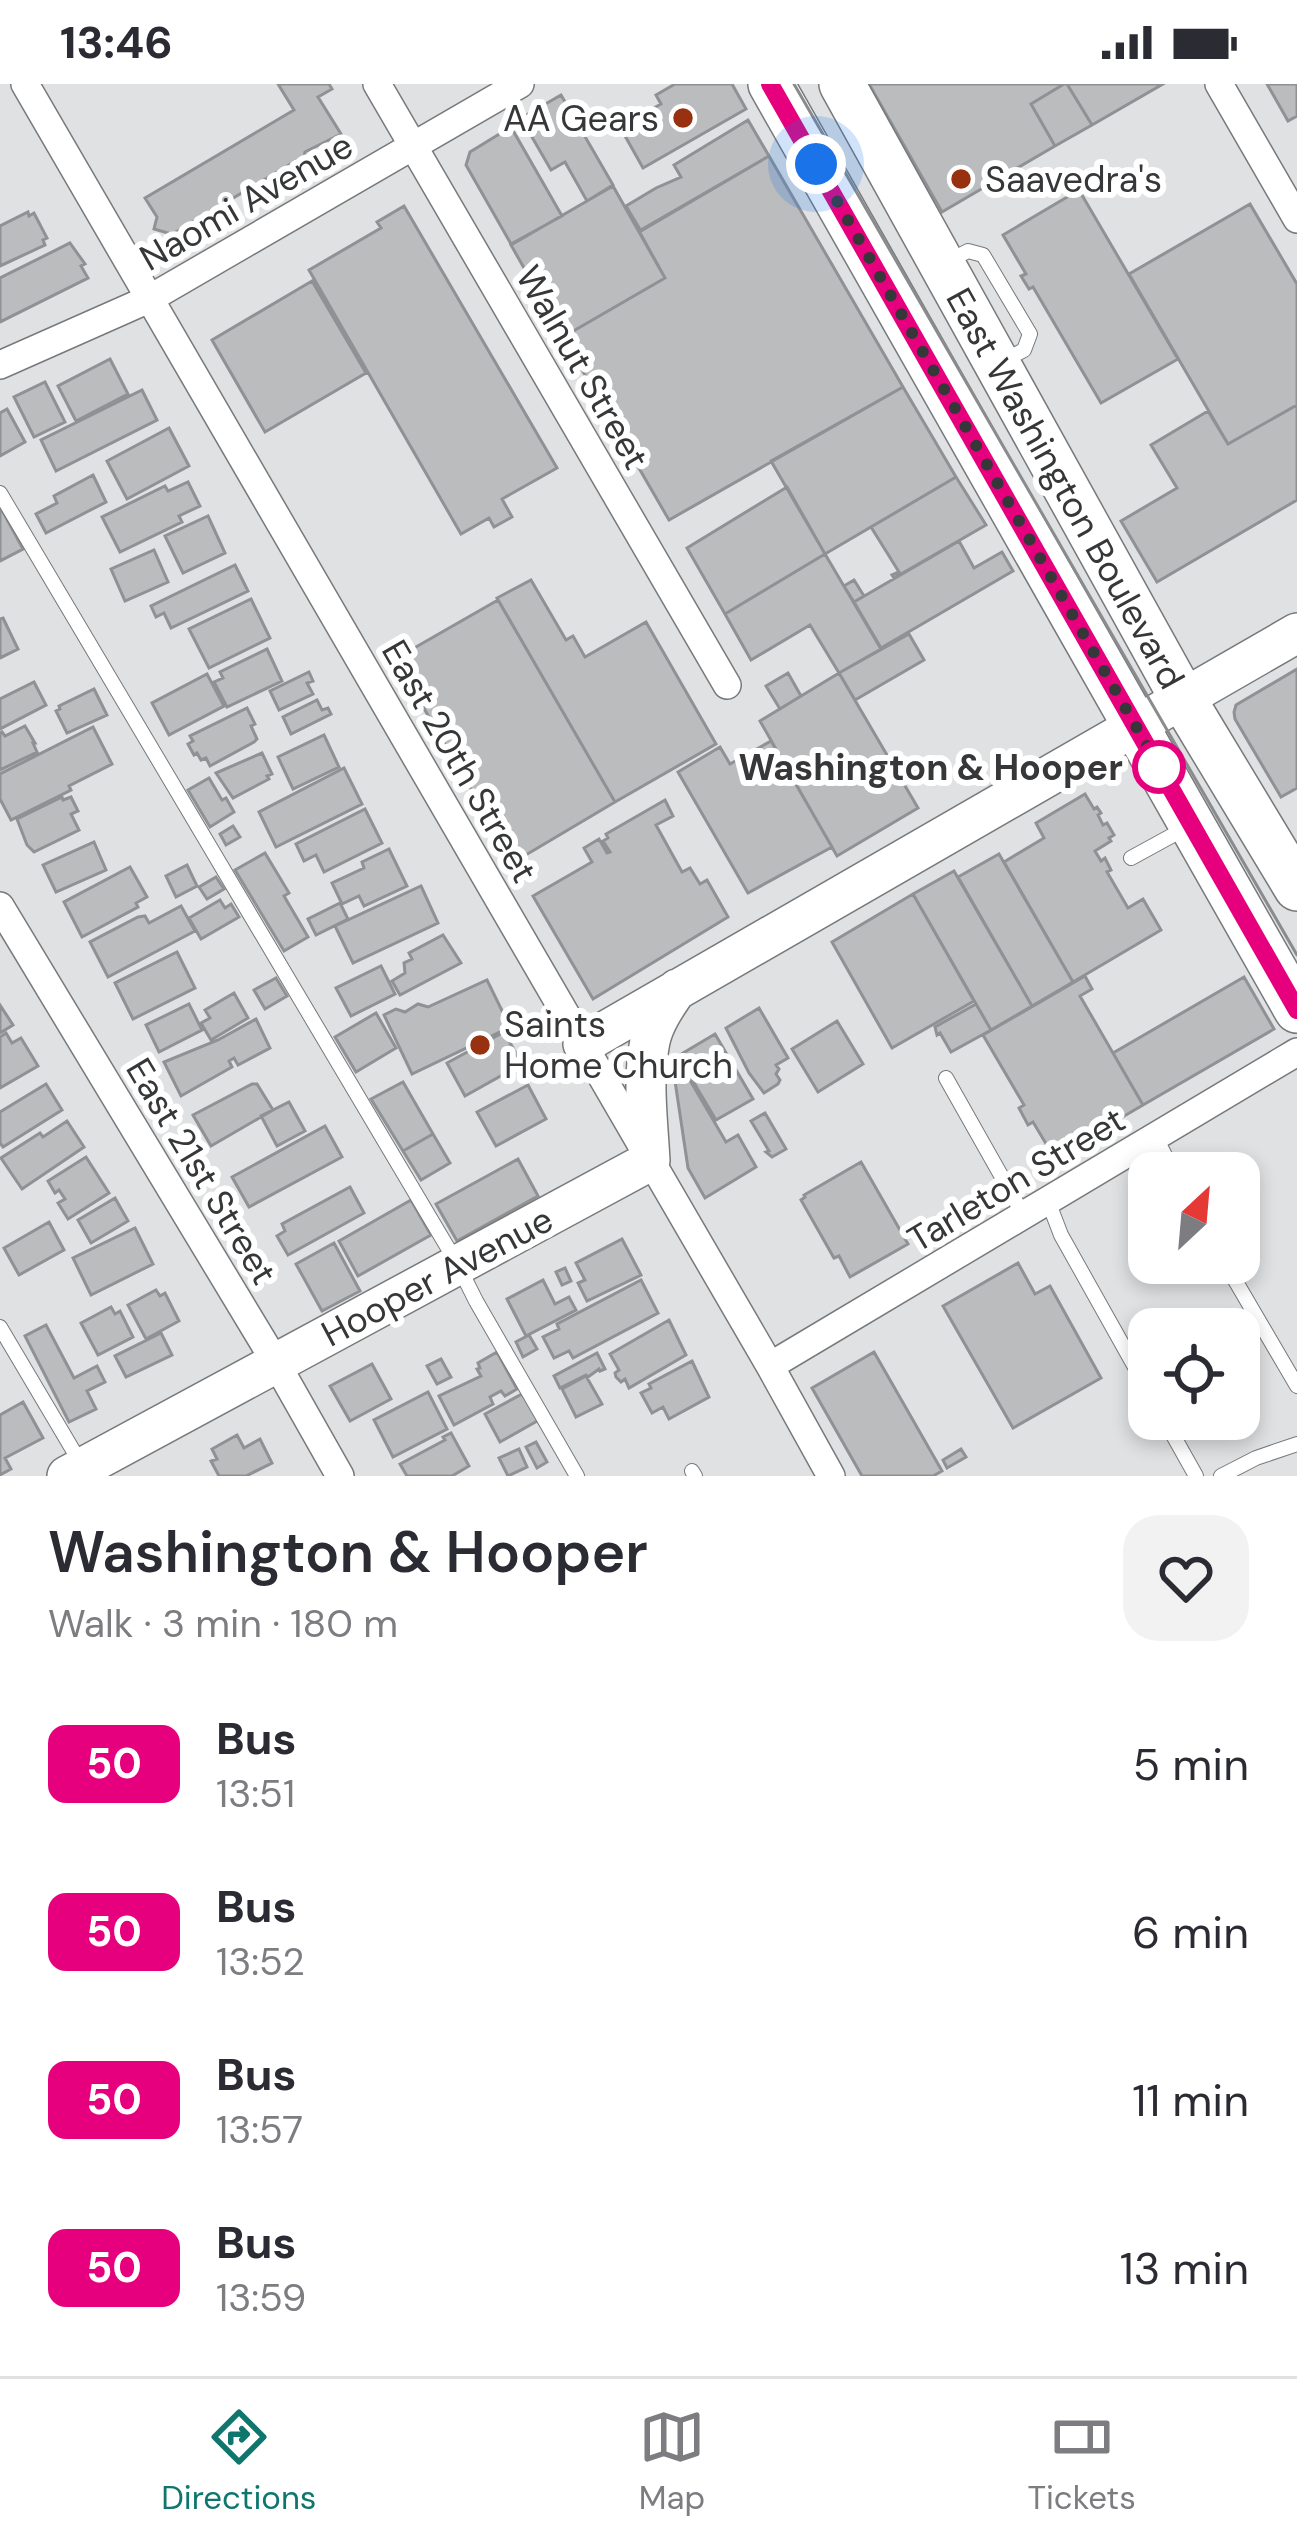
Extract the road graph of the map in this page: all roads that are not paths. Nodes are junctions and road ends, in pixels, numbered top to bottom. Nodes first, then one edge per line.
1 (25, 84) edge
2 (376, 84) edge
3 (520, 84) edge
4 (771, 84) edge
5 (842, 84) edge
6 (1219, 84) edge
7 (413, 148) junction
8 (1297, 219) edge
9 (149, 299) junction
10 (0, 365) edge
11 (0, 493) edge
12 (1297, 633) edge
13 (727, 685) dead end
14 (1183, 699) junction
15 (1136, 727) junction
16 (1191, 825) junction
17 (1131, 858) dead end
18 (1297, 888) edge
19 (0, 905) edge
20 (677, 988) junction
21 (1297, 1010) edge
22 (583, 1044) junction
23 (1297, 1052) edge
24 (946, 1078) dead end
25 (1156, 1138) junction
26 (1163, 1152) edge
27 (650, 1161) junction
28 (1036, 1209) junction
29 (458, 1265) junction
30 (1237, 1284) edge
31 (0, 1327) edge
32 (1128, 1355) edge
33 (276, 1363) junction
34 (770, 1366) junction
35 (1297, 1386) edge
36 (1176, 1440) edge
37 (1297, 1444) edge
38 (80, 1473) edge
39 (340, 1476) edge
40 (577, 1476) edge
41 (831, 1476) edge
42 (1196, 1476) edge
43 (1221, 1476) edge

1 - 9 street, East 20th Street
2 - 7 street, Walnut Street
3 - 7 street, Naomi Avenue
4 - 15 main road, East Washington Boulevard
5 - 14 main road, East Washington Boulevard
6 - 8 street
7 - 9 street, Naomi Avenue
7 - 13 street, Walnut Street
9 - 10 street, Naomi Avenue
9 - 22 street, East 20th Street
11 - 29 lane
12 - 14 street
14 - 15 street
14 - 18 main road, East Washington Boulevard
15 - 16 main road, East Washington Boulevard
15 - 20 street
16 - 17 lane
16 - 21 main road, East Washington Boulevard
19 - 33 street, East 21st Street
20 - 22 street
20 - 27 street
22 - 27 street, East 20th Street
23 - 25 street, Tarleton Street
24 - 28 lane
25 - 26 lane
25 - 28 street, Tarleton Street
27 - 29 street, Hooper Avenue
27 - 34 street, East 20th Street
28 - 32 lane
28 - 34 street, Tarleton Street
29 - 33 street, Hooper Avenue
29 - 40 lane
30 - 35 lane
31 - 38 lane
33 - 38 street, Hooper Avenue
33 - 39 street, East 21st Street
34 - 41 street, East 20th Street
36 - 42 lane
37 - 43 lane

